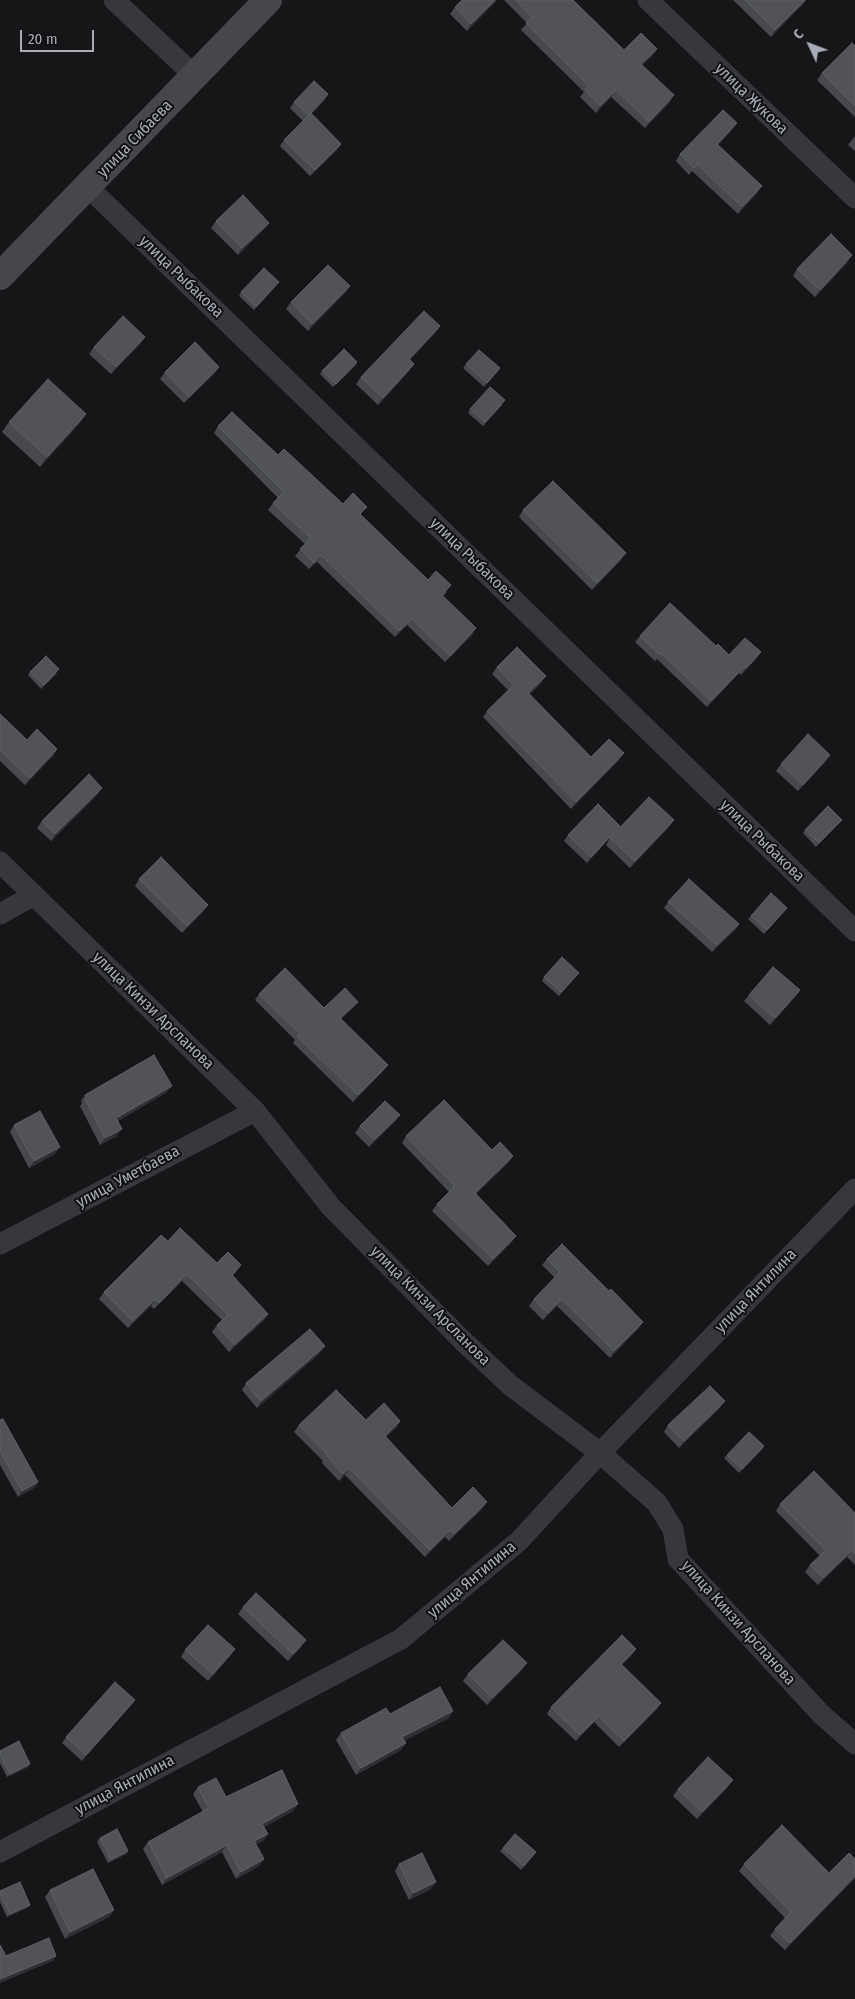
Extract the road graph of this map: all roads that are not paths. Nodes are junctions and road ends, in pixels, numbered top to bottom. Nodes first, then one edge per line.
1 (114, 0) edge
2 (268, 0) edge
3 (648, 0) edge
4 (195, 76) junction
5 (88, 187) junction
6 (855, 198) edge
7 (0, 276) edge
8 (0, 862) edge
9 (34, 895) junction
10 (0, 914) edge
11 (855, 931) edge
12 (255, 1111) junction
13 (855, 1189) edge
14 (0, 1244) edge
15 (600, 1453) junction
16 (855, 1744) edge
17 (0, 1852) edge

1 - 4 street
2 - 4 main road, улица Сибаева
3 - 6 street, улица Жукова
4 - 5 main road, улица Сибаева
5 - 7 main road, улица Сибаева
5 - 11 street, улица Рыбакова
8 - 9 street, улица Кинзи Арсланова
9 - 10 street
9 - 12 street, улица Кинзи Арсланова
12 - 14 street, улица Уметбаева
12 - 15 street, улица Кинзи Арсланова
13 - 15 street, улица Янтилина
15 - 16 street, улица Кинзи Арсланова
15 - 17 street, улица Янтилина

